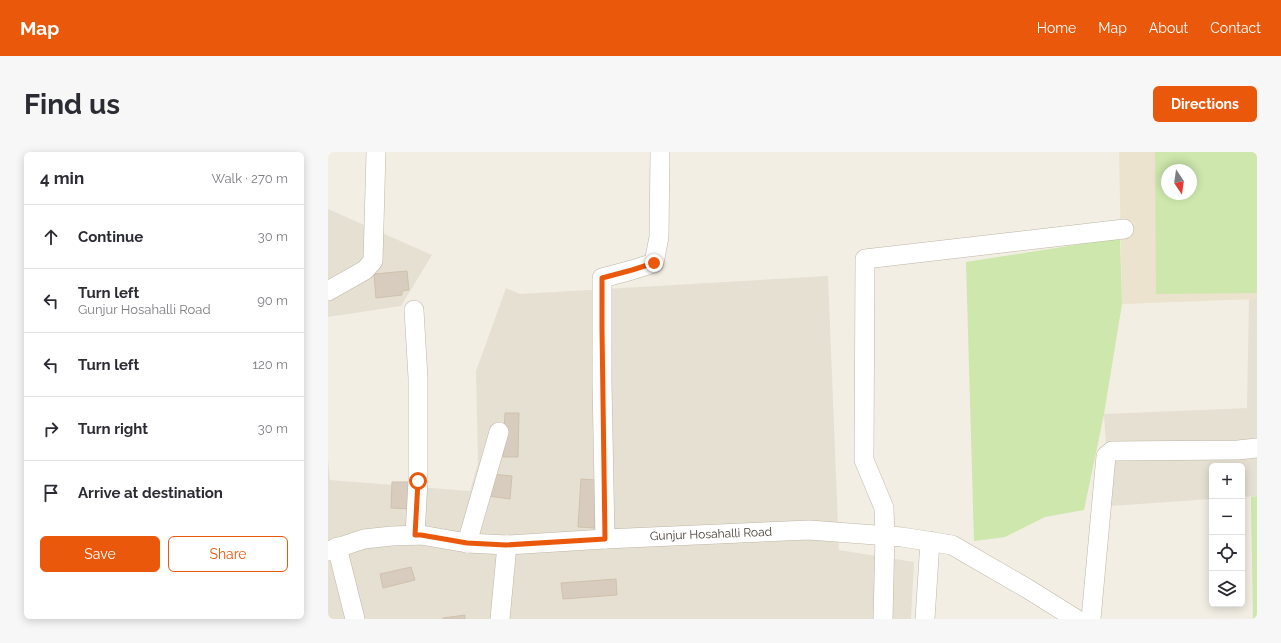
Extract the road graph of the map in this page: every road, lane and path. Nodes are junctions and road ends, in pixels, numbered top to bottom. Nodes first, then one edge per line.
1 (376, 152) edge
2 (660, 152) edge
3 (1124, 229) dead end
4 (328, 291) edge
5 (414, 310) dead end
6 (499, 432) dead end
7 (1257, 448) edge
8 (415, 535) junction
9 (885, 535) junction
10 (605, 539) junction
11 (930, 541) junction
12 (467, 543) junction
13 (506, 545) junction
14 (333, 549) edge
15 (355, 619) edge
16 (500, 619) edge
17 (883, 619) edge
18 (924, 619) edge
19 (1076, 619) edge
20 (1091, 619) edge

1 - 4 street
2 - 10 street
3 - 9 street
5 - 8 street
6 - 12 street
7 - 20 street
8 - 12 street, Gunjur Hosahalli Road
8 - 14 street, Gunjur Hosahalli Road
9 - 10 street, Gunjur Hosahalli Road
9 - 11 street, Gunjur Hosahalli Road
9 - 17 street
10 - 13 street, Gunjur Hosahalli Road
11 - 18 street
11 - 19 street, Gunjur Hosahalli Road
12 - 13 street, Gunjur Hosahalli Road
13 - 16 street
14 - 15 street

